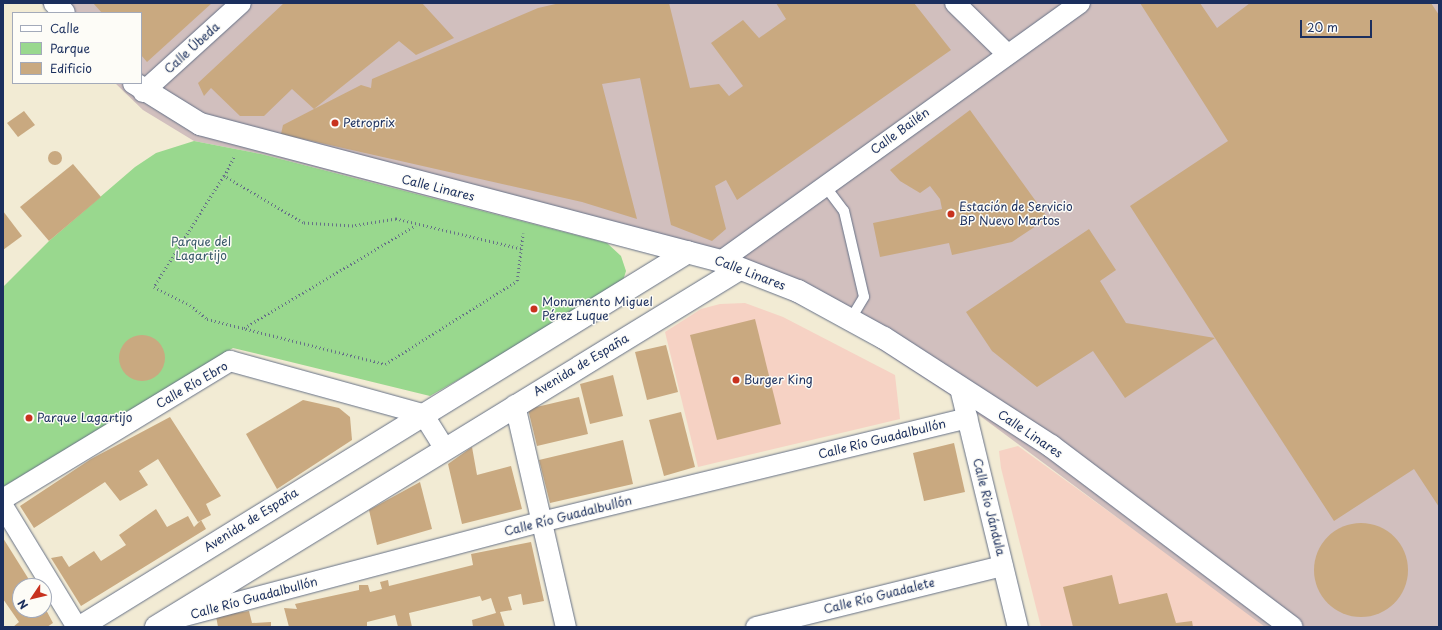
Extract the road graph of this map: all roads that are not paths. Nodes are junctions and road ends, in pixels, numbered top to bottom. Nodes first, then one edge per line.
1 (55, 3) edge
2 (241, 3) edge
3 (955, 3) edge
4 (1080, 3) edge
5 (63, 12) edge
6 (1006, 53) junction
7 (138, 88) edge
8 (825, 186) junction
9 (688, 252) junction
10 (730, 265) junction
11 (850, 319) junction
12 (960, 388) junction
13 (515, 405) junction
14 (423, 414) junction
15 (967, 418) junction
16 (444, 448) junction
17 (3, 499) edge
18 (3, 506) edge
19 (541, 522) junction
20 (1003, 566) junction
21 (163, 624) edge
22 (77, 627) edge
23 (80, 627) edge
24 (566, 627) edge
25 (756, 627) edge
26 (1018, 627) edge
27 (1291, 627) edge

1 - 5 street
2 - 7 street, Calle Úbeda
3 - 6 street
4 - 6 street, Calle Bailén
6 - 8 street, Calle Bailén
7 - 9 street, Calle Linares
8 - 10 street, Calle Bailén
8 - 11 lane
9 - 10 street, Calle Linares
9 - 14 street, Avenida de España
10 - 11 street, Calle Linares
10 - 13 street, Avenida de España
11 - 12 street, Calle Linares
12 - 15 street, Calle Rio Jándula
12 - 27 street, Calle Linares
13 - 16 street, Avenida de España
13 - 19 street
14 - 16 street
14 - 17 street, Calle Río Ebro
14 - 23 street, Avenida de España
15 - 19 street, Calle Río Guadalbullón
15 - 20 street, Calle Rio Jándula
16 - 21 street, Avenida de España
18 - 22 street
19 - 21 street, Calle Río Guadalbullón
19 - 24 street
20 - 25 street, Calle Río Guadalete
20 - 26 street, Calle Rio Jándula

